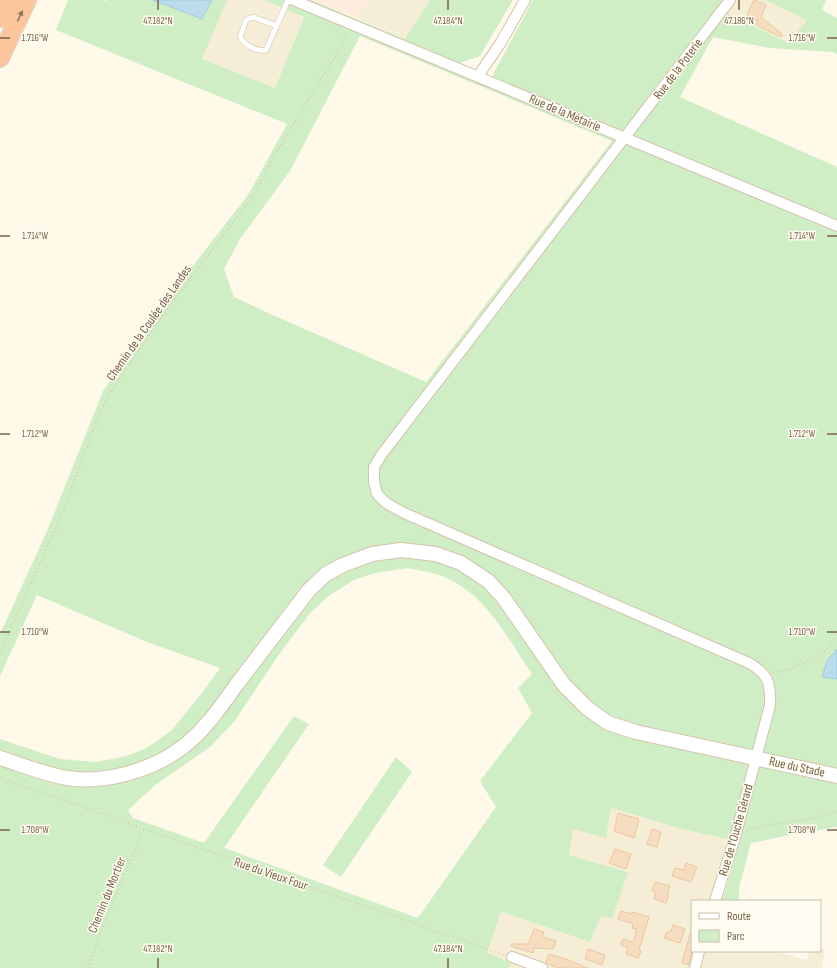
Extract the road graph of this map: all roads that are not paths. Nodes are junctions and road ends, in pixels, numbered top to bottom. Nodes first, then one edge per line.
1 (8, 0) edge
2 (27, 0) edge
3 (288, 0) edge
4 (293, 0) edge
5 (524, 0) edge
6 (730, 0) edge
7 (0, 18) edge
8 (277, 26) junction
9 (0, 58) edge
10 (478, 76) junction
11 (626, 138) junction
12 (837, 226) edge
13 (764, 675) joint
14 (0, 758) edge
15 (757, 758) junction
16 (837, 776) edge
17 (715, 900) edge
18 (699, 952) edge
19 (512, 957) road end
20 (542, 968) edge
21 (694, 968) edge

1 - 7 highway
9 -> 2 highway
3 - 8 lane
4 - 10 street, Rue de la Métairie
5 - 10 street
6 - 11 street, Rue de la Poterie
8 - 8 lane
10 - 11 street, Rue de la Métairie
11 - 12 street, Rue de la Métairie
11 - 13 street, Rue de la Poterie
13 - 15 street, Rue de l'Ouche Gérard
14 - 15 street, Rue du Stade
15 - 16 street, Rue du Stade
15 - 17 street, Rue de l'Ouche Gérard
18 - 21 street
19 - 20 street

